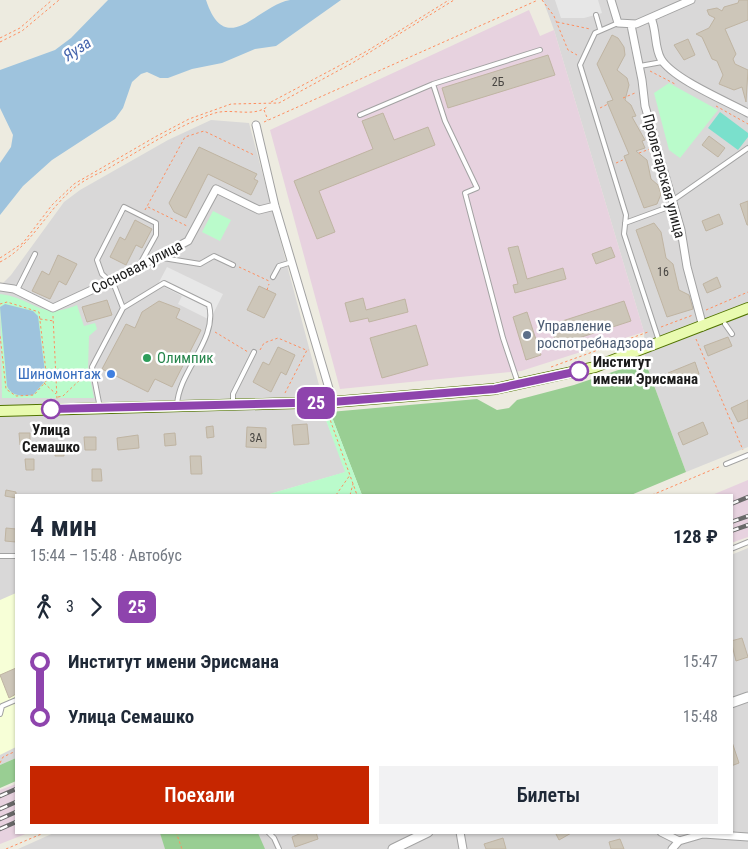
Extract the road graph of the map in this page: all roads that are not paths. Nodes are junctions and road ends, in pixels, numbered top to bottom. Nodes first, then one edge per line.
1 (611, 0) edge
2 (687, 1) edge
3 (596, 15) dead end
4 (651, 18) junction
5 (618, 23) junction
6 (630, 25) junction
7 (600, 29) junction
8 (540, 50) dead end
9 (663, 61) junction
10 (640, 66) junction
11 (432, 84) junction
12 (748, 113) edge
13 (360, 115) dead end
14 (256, 125) road end
15 (748, 148) edge
16 (673, 203) junction
17 (275, 206) junction
18 (625, 223) junction
19 (35, 254) dead end
20 (157, 257) junction
21 (292, 262) junction
22 (233, 265) road end
23 (139, 267) junction
24 (273, 276) road end
25 (111, 281) junction
26 (0, 286) edge
27 (17, 290) junction
28 (123, 308) junction
29 (748, 308) edge
30 (725, 321) junction
31 (703, 326) junction
32 (732, 334) dead end
33 (660, 343) junction
34 (254, 354) road end
35 (519, 385) junction
36 (233, 404) junction
37 (329, 404) junction
38 (178, 406) junction
39 (100, 408) junction
40 (0, 411) edge
41 (748, 455) edge
42 (726, 464) road end
43 (748, 542) edge
44 (733, 549) edge
45 (0, 556) edge
46 (15, 556) edge
47 (748, 697) edge
48 (15, 700) edge
49 (733, 702) edge
50 (0, 714) edge
51 (270, 834) edge
52 (460, 834) edge
53 (666, 834) edge
54 (408, 837) edge
55 (748, 837) edge
56 (679, 840) junction
57 (279, 849) edge
58 (393, 849) edge
59 (463, 849) edge
60 (672, 849) edge

1 - 5 street
2 - 4 street
3 - 7 lane
4 - 6 street
4 - 9 street
5 - 6 street
5 - 7 lane
6 - 10 street, Пролетарская улица
7 - 18 lane
8 - 11 lane
9 - 10 lane
9 - 12 street
10 - 16 street, Пролетарская улица
11 - 13 lane
11 - 35 lane
14 - 17 street
15 - 16 lane
16 - 18 lane
16 - 31 street, Пролетарская улица
17 - 20 street, Сосновая улица
17 - 21 street
18 - 33 lane
19 - 27 lane
20 - 22 lane
20 - 23 street, Сосновая улица
21 - 24 lane
21 - 37 street
23 - 25 street, Сосновая улица
23 - 25 lane
25 - 27 street, Сосновая улица
25 - 28 lane
26 - 27 street
28 - 38 lane
28 - 39 lane
29 - 30 main road
30 - 31 main road
30 - 32 lane
31 - 33 main road
33 - 35 main road
34 - 36 lane
35 - 37 main road
36 - 37 main road
36 - 38 main road
38 - 39 main road
39 - 40 main road
41 - 42 lane
43 - 44 lane
45 - 46 lane
47 - 49 street
48 - 50 lane
51 - 57 lane
52 - 59 street
53 - 56 street
54 - 58 street
55 - 56 street
56 - 60 street

